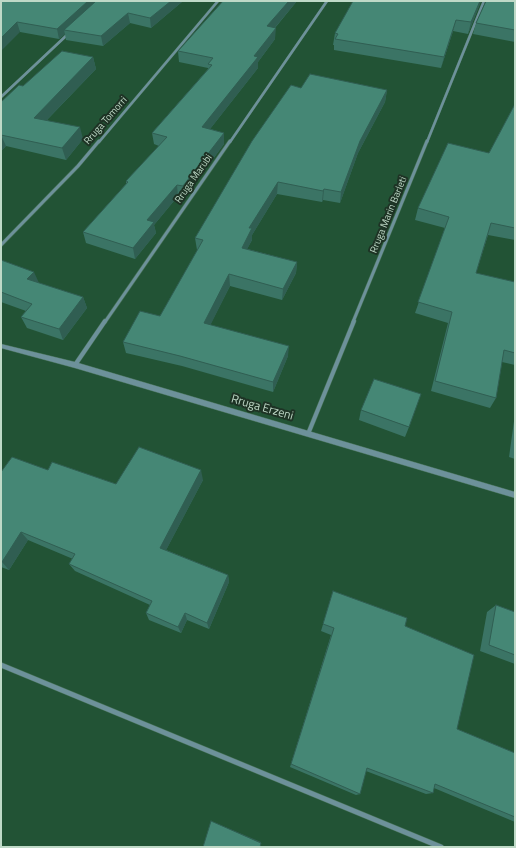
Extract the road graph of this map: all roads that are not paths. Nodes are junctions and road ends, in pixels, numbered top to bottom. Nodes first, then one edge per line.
1 (218, 1) edge
2 (327, 1) edge
3 (484, 1) edge
4 (70, 33) edge
5 (1, 97) edge
6 (1, 245) edge
7 (1, 346) edge
8 (75, 365) junction
9 (308, 434) junction
10 (515, 495) edge
11 (1, 665) edge
12 (441, 847) edge

1 - 6 street, Rruga Tomorri
2 - 8 street, Rruga Marubi
3 - 9 street, Rruga Marin Barleti
4 - 5 street
7 - 8 street, Rruga Erzeni
8 - 9 street, Rruga Erzeni
9 - 10 street, Rruga Erzeni
11 - 12 street

